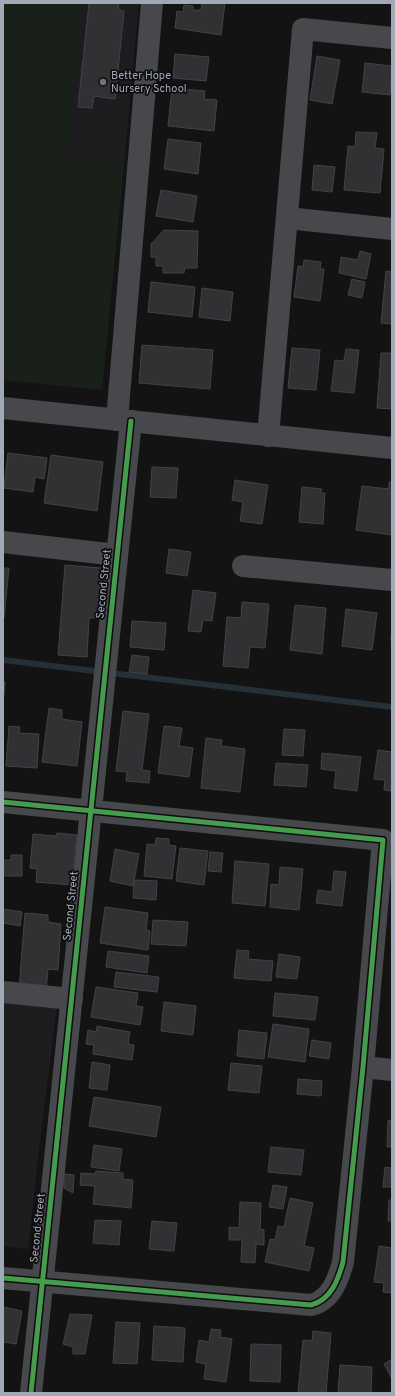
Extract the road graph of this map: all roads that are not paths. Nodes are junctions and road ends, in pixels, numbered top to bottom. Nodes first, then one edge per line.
1 (152, 3) edge
2 (392, 38) edge
3 (287, 218) junction
4 (392, 229) edge
5 (3, 408) edge
6 (124, 420) junction
7 (268, 436) junction
8 (392, 448) edge
9 (3, 542) edge
10 (117, 555) junction
11 (243, 566) dead end
12 (392, 580) edge
13 (3, 802) edge
14 (91, 810) junction
15 (3, 992) edge
16 (72, 999) junction
17 (364, 1067) junction
18 (392, 1070) edge
19 (3, 1278) edge
20 (43, 1282) junction
21 (32, 1389) edge

1 - 6 street, Second Street
2 - 3 street
3 - 4 street
3 - 7 street
5 - 6 street
6 - 7 street
6 - 10 street, Second Street
7 - 8 street
9 - 10 street
10 - 14 street, Second Street
11 - 12 street
13 - 14 street
14 - 16 street, Second Street
14 - 17 street
15 - 16 street
16 - 20 street, Second Street
17 - 18 street
17 - 20 street
19 - 20 street
20 - 21 street, Second Street

